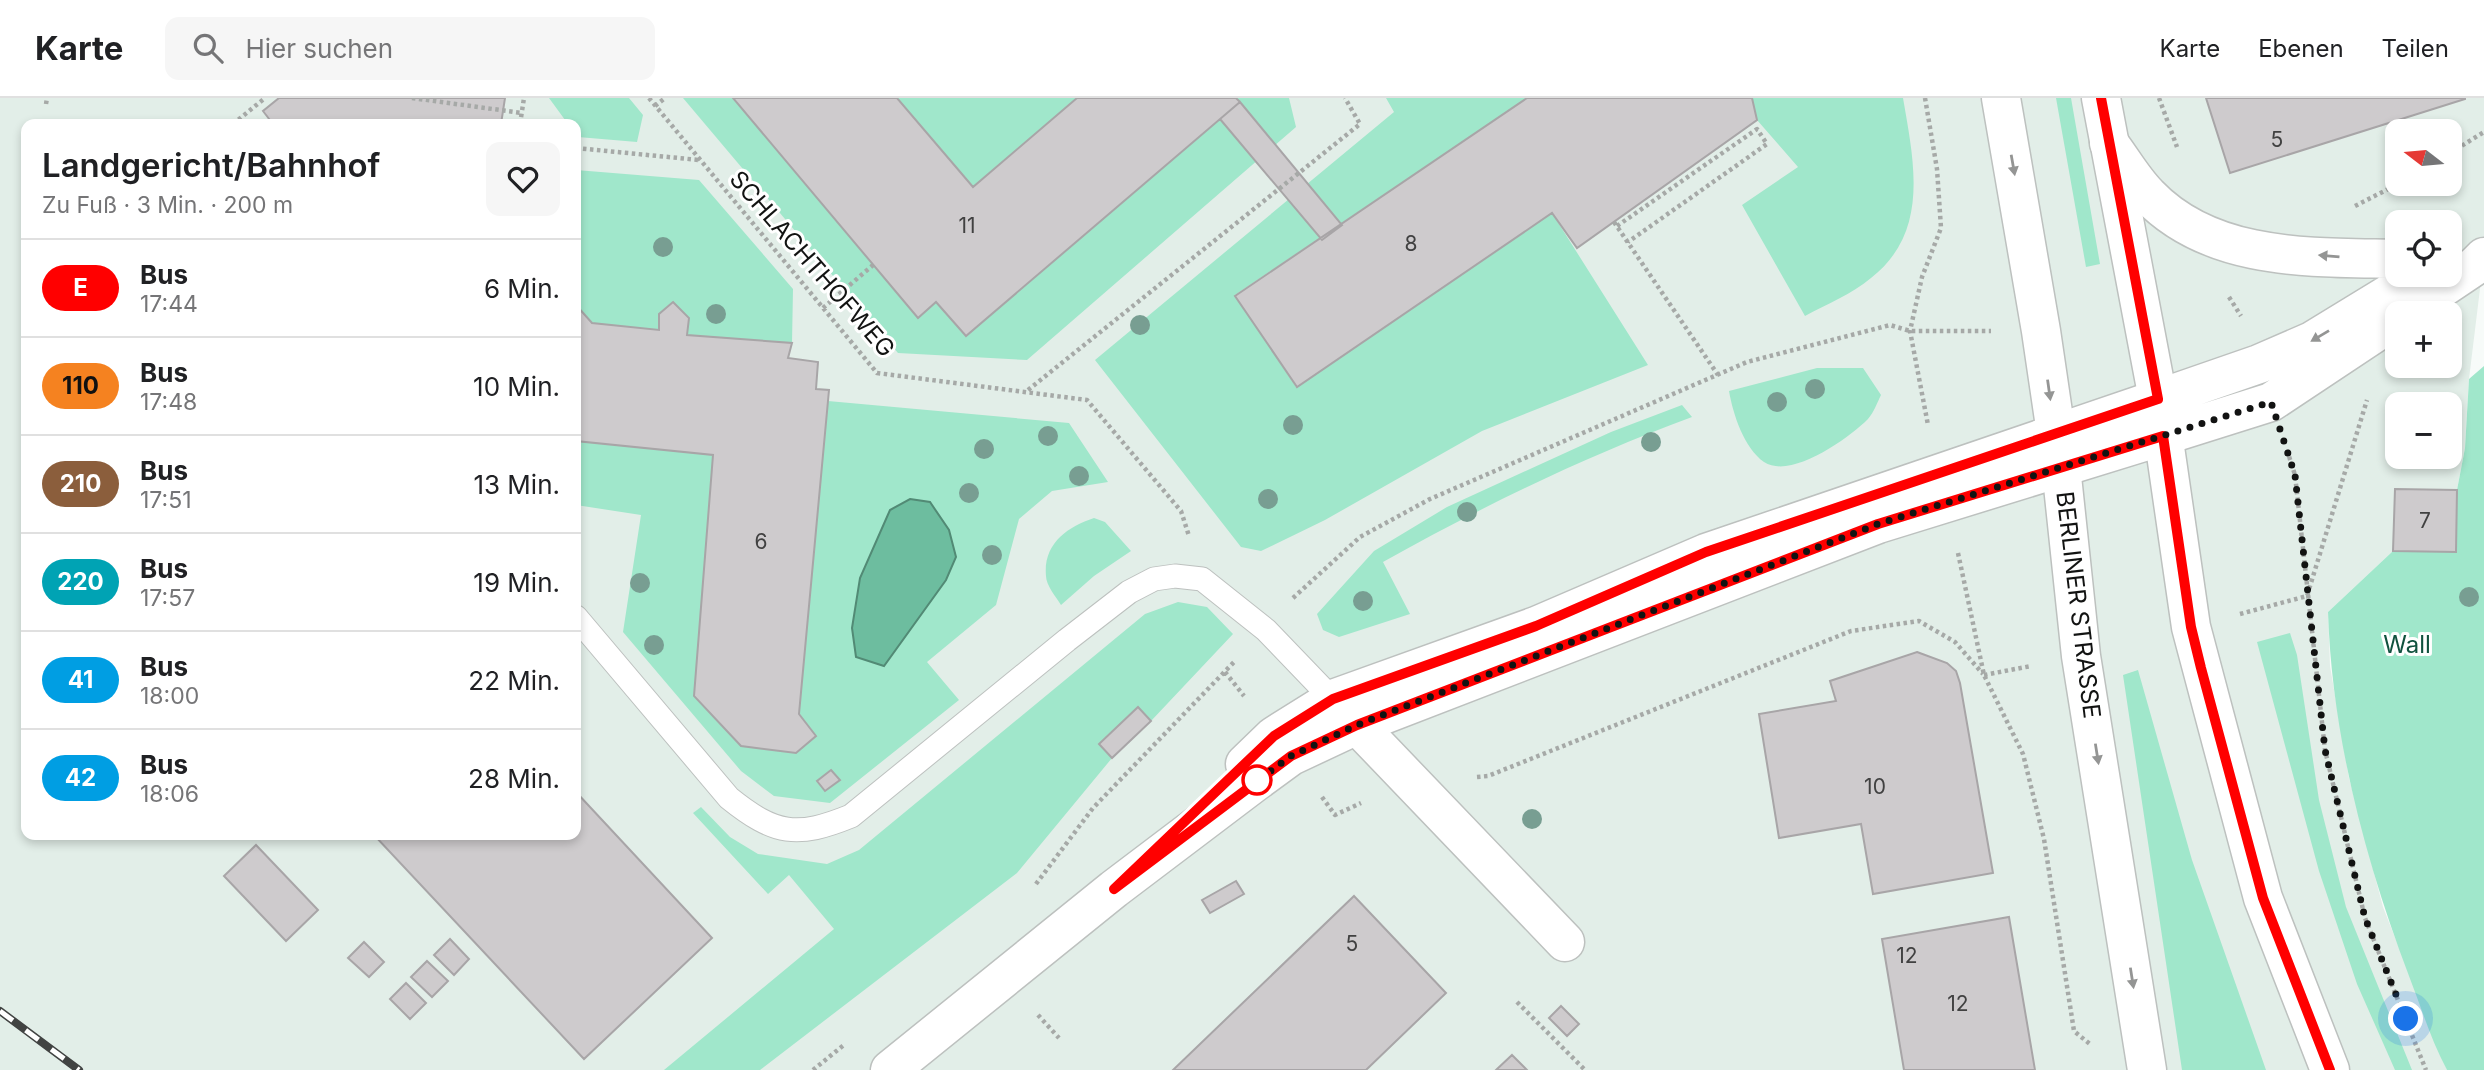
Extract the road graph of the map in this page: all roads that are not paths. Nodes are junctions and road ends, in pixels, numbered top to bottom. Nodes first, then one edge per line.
1 (2001, 98) edge
2 (2101, 98) edge
3 (2109, 143) junction
4 (2484, 242) edge
5 (2462, 252) edge
6 (2484, 257) edge
7 (2385, 259) edge
8 (2400, 287) edge
9 (2423, 301) edge
10 (2385, 327) edge
11 (2160, 418) junction
12 (2058, 450) junction
13 (581, 623) edge
14 (1345, 712) junction
15 (1565, 942) dead end
16 (890, 1070) edge
17 (2147, 1070) edge
18 (2330, 1070) edge

1 -> 12 street, BERLINER STRASSE
2 - 3 street
7 -> 3 street
3 - 11 street
4 - 5 street
6 - 9 street
8 -> 11 street
10 - 11 street
11 - 12 street
11 - 18 street
12 - 14 street
12 -> 17 street, BERLINER STRASSE
13 - 14 lane
14 - 15 street
14 - 16 street

